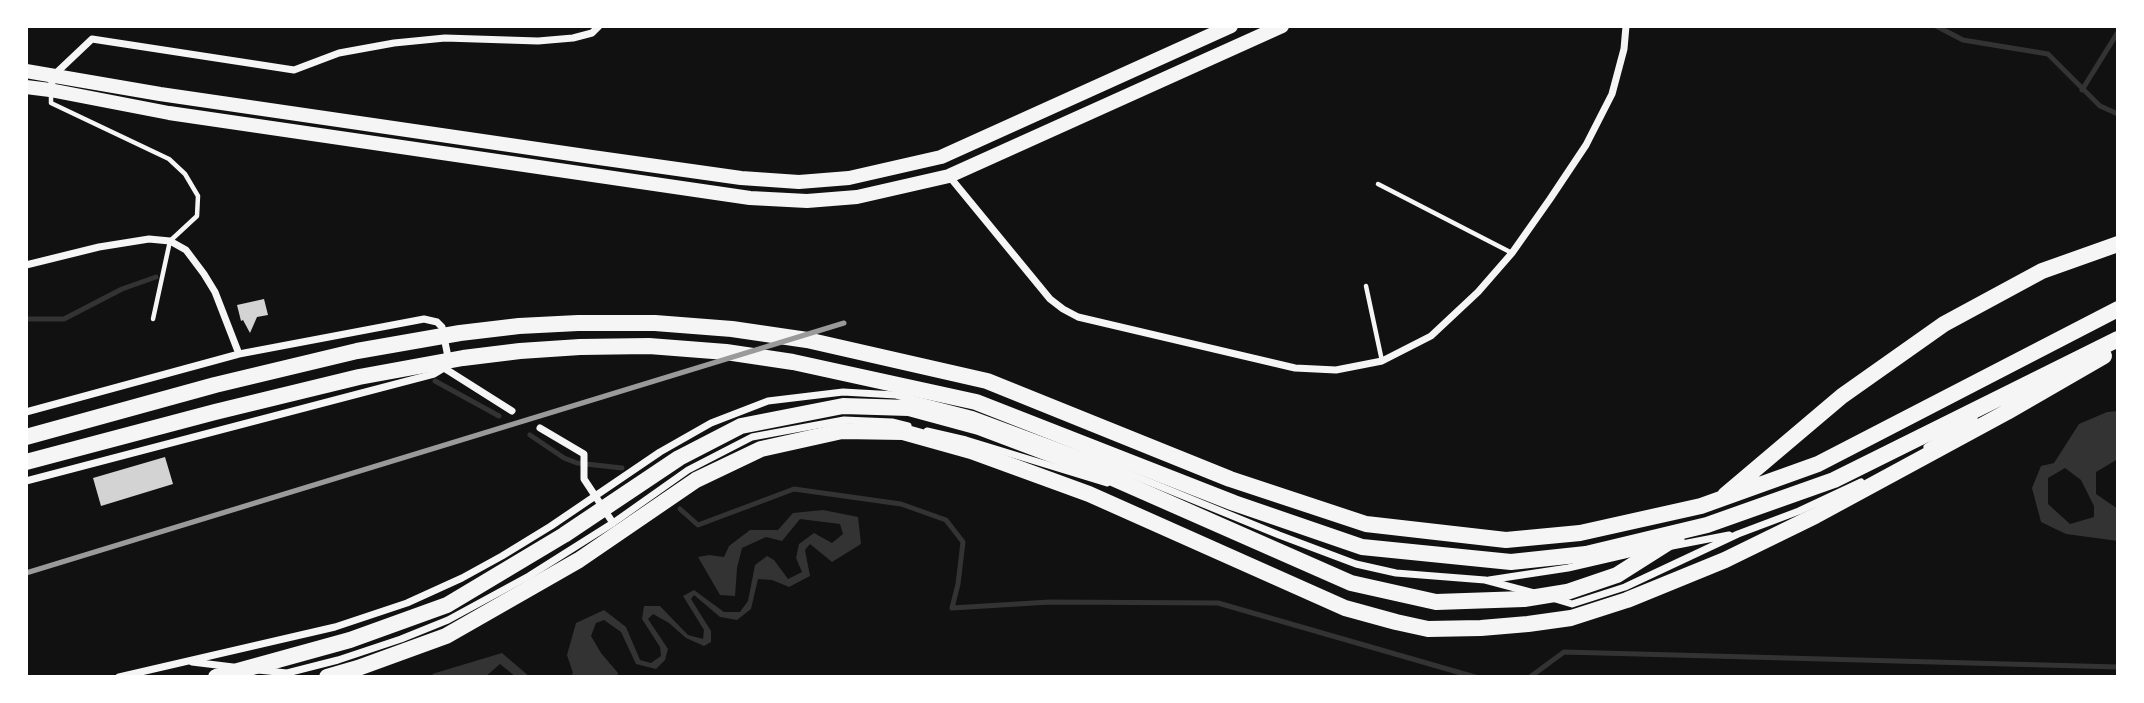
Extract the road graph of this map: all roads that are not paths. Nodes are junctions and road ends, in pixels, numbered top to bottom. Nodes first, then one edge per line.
1 (599, 26) edge
2 (1231, 26) edge
3 (1282, 26) edge
4 (1626, 26) edge
5 (26, 71) edge
6 (52, 83) junction
7 (26, 87) edge
8 (949, 176) junction
9 (1378, 184) dead end
10 (170, 241) junction
11 (2118, 244) edge
12 (1512, 253) junction
13 (26, 265) edge
14 (1366, 286) dead end
15 (2118, 309) edge
16 (153, 319) dead end
17 (2118, 330) edge
18 (2118, 339) edge
19 (2118, 347) edge
20 (239, 355) junction
21 (1382, 361) junction
22 (444, 368) junction
23 (512, 411) dead end
24 (26, 412) edge
25 (540, 428) dead end
26 (26, 437) edge
27 (26, 462) edge
28 (26, 481) edge
29 (595, 495) junction
30 (613, 523) junction
31 (1738, 534) junction
32 (1279, 535) junction
33 (1485, 580) junction
34 (185, 661) junction
35 (119, 677) edge
36 (216, 677) edge
37 (327, 677) edge

1 - 6 street
2 - 6 main road
3 - 8 main road
4 - 12 street
5 - 6 main road
6 - 7 main road
6 - 8 main road
6 - 10 lane
8 - 21 street
9 - 12 lane
10 - 13 street
10 - 16 lane
10 - 20 street
11 - 36 highway
12 - 21 street
14 - 21 lane
15 - 26 highway
17 - 31 street
18 - 27 highway
19 - 37 highway
20 - 22 street
20 - 24 street
22 - 23 street
22 - 28 street
25 - 29 street
29 - 30 street
29 - 32 street
29 - 34 street
30 - 32 street
30 - 34 street
31 - 33 street
31 - 33 street
32 - 33 street
34 - 35 street

